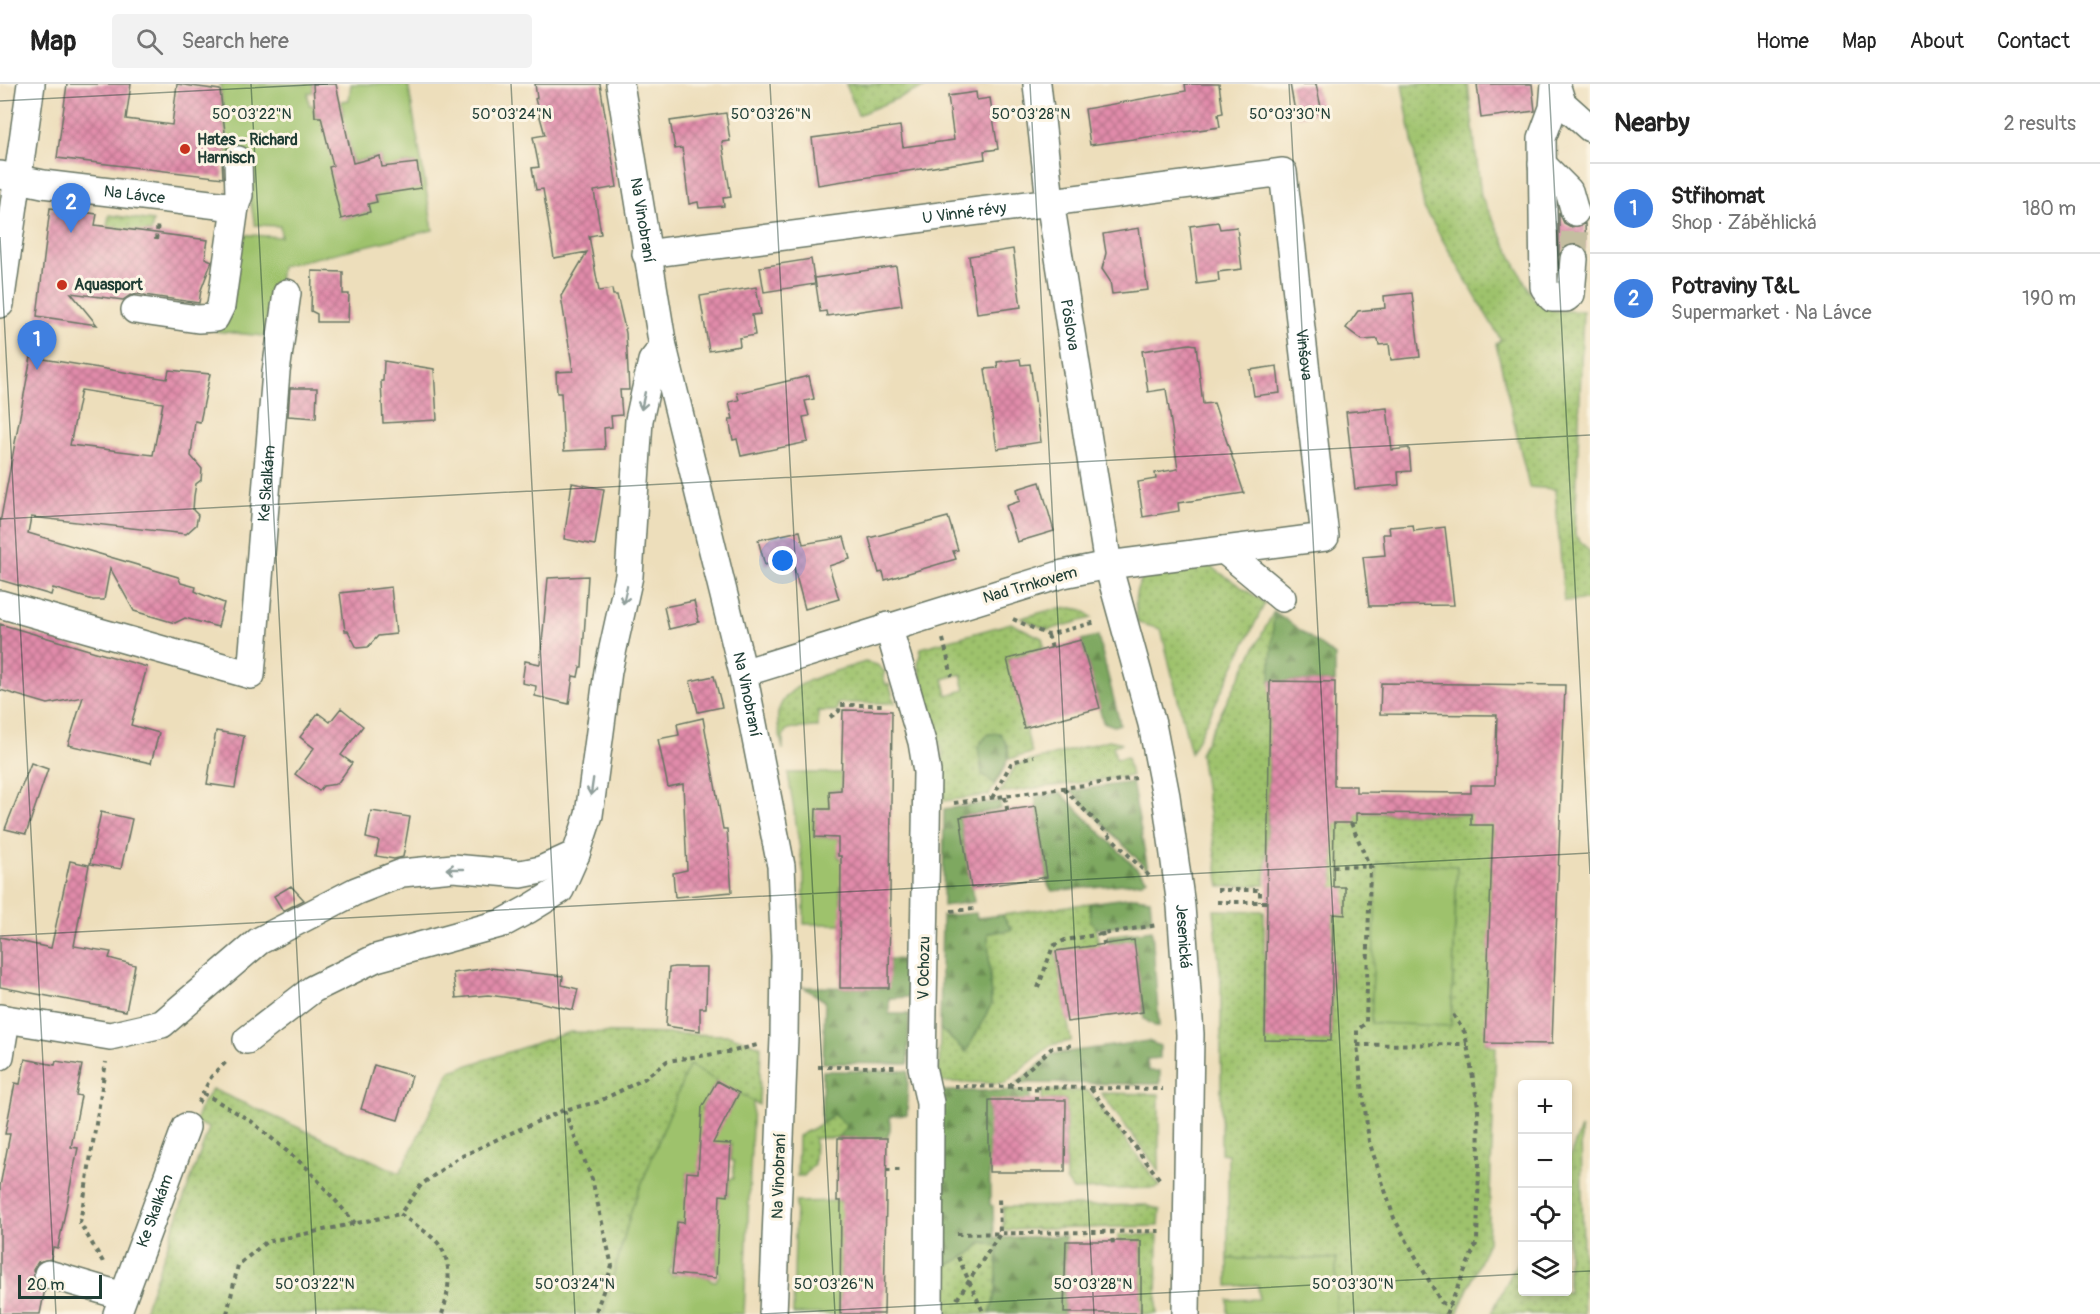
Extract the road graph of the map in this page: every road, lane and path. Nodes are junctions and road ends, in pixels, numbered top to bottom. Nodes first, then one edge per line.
1 (31, 84) edge
2 (620, 84) edge
3 (1037, 84) edge
4 (1555, 84) edge
5 (1547, 120) junction
6 (1583, 123) edge
7 (238, 160) dead end
8 (1542, 164) junction
9 (1283, 172) joint
10 (9, 177) edge
11 (1050, 201) junction
12 (235, 207) junction
13 (1575, 212) tunnel mouth
14 (646, 255) junction
15 (1574, 259) tunnel mouth
16 (286, 293) dead end
17 (0, 304) edge
18 (135, 310) dead end
19 (663, 347) junction
20 (1325, 537) joint
21 (1224, 550) junction
22 (1108, 565) junction
23 (1282, 598) dead end
24 (0, 604) edge
25 (1007, 616) dead end
26 (1100, 621) dead end
27 (888, 626) junction
28 (1048, 635) junction
29 (942, 636) dead end
30 (1053, 651) dead end
31 (743, 673) junction
32 (952, 676) dead end
33 (888, 705) dead end
34 (830, 717) dead end
35 (1034, 756) dead end
36 (1136, 778) dead end
37 (1064, 789) junction
38 (1005, 797) junction
39 (992, 798) junction
40 (944, 804) dead end
41 (1008, 814) dead end
42 (1351, 823) dead end
43 (576, 854) junction
44 (1333, 866) dead end
45 (1370, 867) junction
46 (1377, 867) dead end
47 (1150, 877) dead end
48 (1217, 890) dead end
49 (1217, 902) dead end
50 (1260, 902) junction
51 (1267, 902) dead end
52 (975, 909) dead end
53 (942, 912) dead end
54 (1158, 925) dead end
55 (1102, 932) junction
56 (1105, 949) dead end
57 (1038, 988) dead end
58 (1452, 1013) dead end
59 (3, 1019) edge
60 (110, 1036) junction
61 (784, 1038) junction
62 (247, 1040) joint
63 (1467, 1044) junction
64 (1075, 1045) dead end
65 (1357, 1045) junction
66 (0, 1056) edge
67 (818, 1067) dead end
68 (900, 1067) dead end
69 (950, 1086) dead end
70 (1008, 1086) junction
71 (1036, 1087) junction
72 (1091, 1088) junction
73 (1167, 1089) dead end
74 (203, 1093) junction
75 (1036, 1105) dead end
76 (564, 1110) junction
77 (186, 1127) joint
78 (886, 1170) dead end
79 (912, 1170) dead end
80 (1163, 1184) dead end
81 (999, 1196) dead end
82 (400, 1214) junction
83 (80, 1222) dead end
84 (356, 1223) junction
85 (1112, 1230) junction
86 (1164, 1231) dead end
87 (948, 1234) dead end
88 (1000, 1234) junction
89 (1113, 1247) dead end
90 (957, 1254) dead end
91 (48, 1274) dead end
92 (968, 1281) junction
93 (120, 1305) edge
94 (1450, 1307) junction
95 (941, 1310) edge
96 (227, 1314) edge
97 (442, 1314) edge
98 (595, 1314) edge
99 (773, 1314) edge
100 (984, 1314) edge
101 (1186, 1314) edge
102 (1446, 1314) edge

1 - 10 street
2 - 14 street, Na Vinobraní
3 - 11 street, Pöslova
4 - 5 street
4 - 6 street
5 - 6 street
5 - 8 street
7 - 12 street
8 - 13 street
8 - 15 street
9 - 11 street, U Vinné révy
9 - 20 street, Vinšova
10 - 12 street, Na Lávce
10 - 17 street
11 - 14 street, U Vinné révy
11 - 22 street, Pöslova
12 - 18 street
14 - 19 street, Na Vinobraní
16 - 24 street, Ke Skalkám
19 - 31 street, Na Vinobraní
19 -> 43 street
20 - 21 street, Nad Trnkovem
21 - 22 street, Nad Trnkovem
21 - 23 street
22 - 27 street, Nad Trnkovem
22 - 101 street, Jesenická
25 - 28 path
26 - 28 path
27 - 31 street, Nad Trnkovem
27 - 95 street, V Ochozu
28 - 30 path
29 - 32 path
31 - 61 street, Na Vinobraní
33 - 34 path
35 - 39 path
36 - 37 path
37 - 38 path
37 - 47 path
38 - 39 path
38 - 41 path
39 - 40 path
42 - 45 path
43 -> 60 street
43 - 62 street
44 - 45 path
45 - 46 path
45 - 65 path
48 - 50 path
49 - 50 path
50 - 51 path
52 - 53 path
54 - 55 path
55 - 56 path
55 - 57 path
58 - 63 path
59 - 60 street
59 - 66 street
60 - 83 path
61 - 76 path
61 - 99 street, Na Vinobraní
62 - 74 path
63 - 65 path
63 - 94 path
64 - 70 path
65 - 94 path
67 - 68 path
69 - 70 path
70 - 71 path
71 - 72 path
71 - 75 path
72 - 73 path
72 - 80 path
74 - 77 path
74 - 84 path
76 - 82 path
76 - 98 path
77 - 93 street, Ke Skalkám
78 - 79 path
81 - 88 path
82 - 84 path
82 - 97 path
84 - 96 path
85 - 86 path
85 - 88 path
85 - 89 path
87 - 88 path
88 - 92 path
90 - 92 path
91 - 93 street, Ke Skalkám
92 - 95 path
92 - 100 path
94 - 102 path

